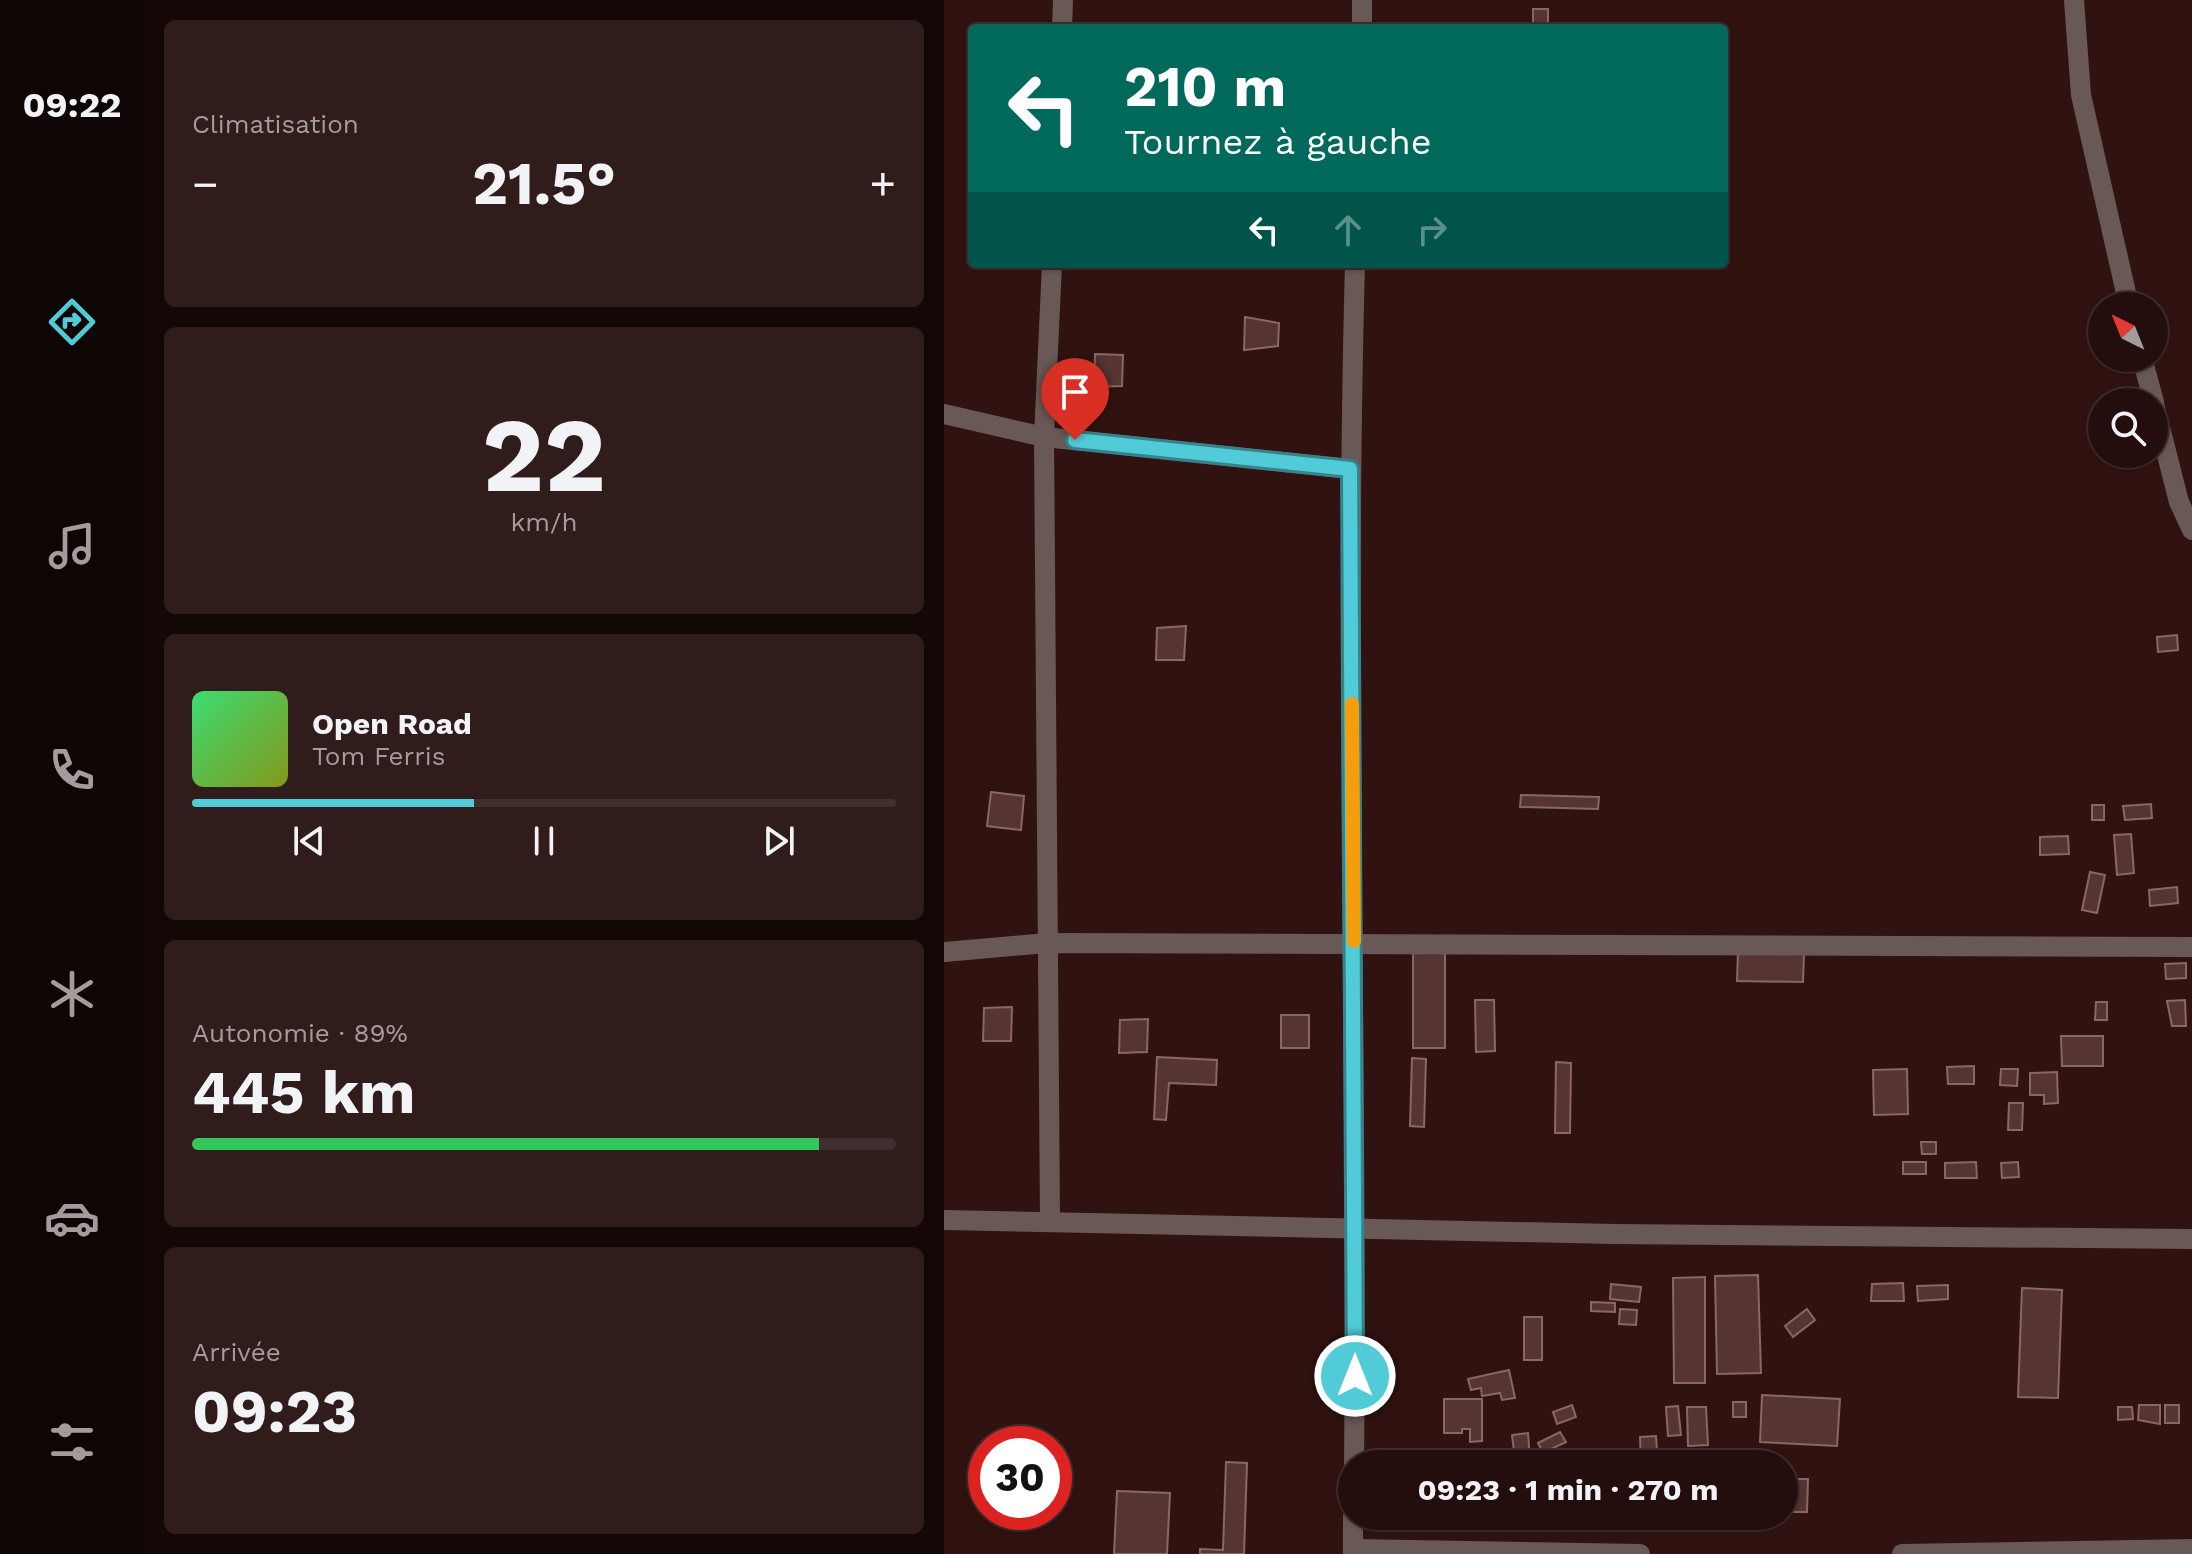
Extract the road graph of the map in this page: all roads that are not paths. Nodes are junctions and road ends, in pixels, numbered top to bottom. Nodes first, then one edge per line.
1 (1063, 0) edge
2 (1362, 0) edge
3 (2074, 0) edge
4 (1062, 24) edge
5 (1362, 24) edge
6 (1052, 268) edge
7 (1355, 268) edge
8 (2126, 292) edge
9 (944, 414) edge
10 (1044, 437) junction
11 (2168, 458) edge
12 (1350, 469) junction
13 (2192, 530) edge
14 (1047, 943) junction
15 (1354, 944) junction
16 (2192, 947) edge
17 (944, 952) edge
18 (944, 1220) edge
19 (1050, 1221) junction
20 (1356, 1229) junction
21 (2192, 1239) edge
22 (1354, 1450) edge
23 (1353, 1530) edge
24 (2192, 1549) edge
25 (1353, 1552) edge
26 (1640, 1554) edge
27 (1902, 1554) edge

1 - 4 street
2 - 5 street
3 - 8 street
6 - 10 street
7 - 12 street
9 - 10 street
10 - 12 street
10 - 14 street
11 - 13 street
12 - 15 street
14 - 15 street
14 - 17 street
14 - 19 street
15 - 16 street
15 - 20 street
18 - 19 street
19 - 20 street
20 - 21 street
20 - 22 street
23 - 25 street
24 - 27 street
25 - 26 street

